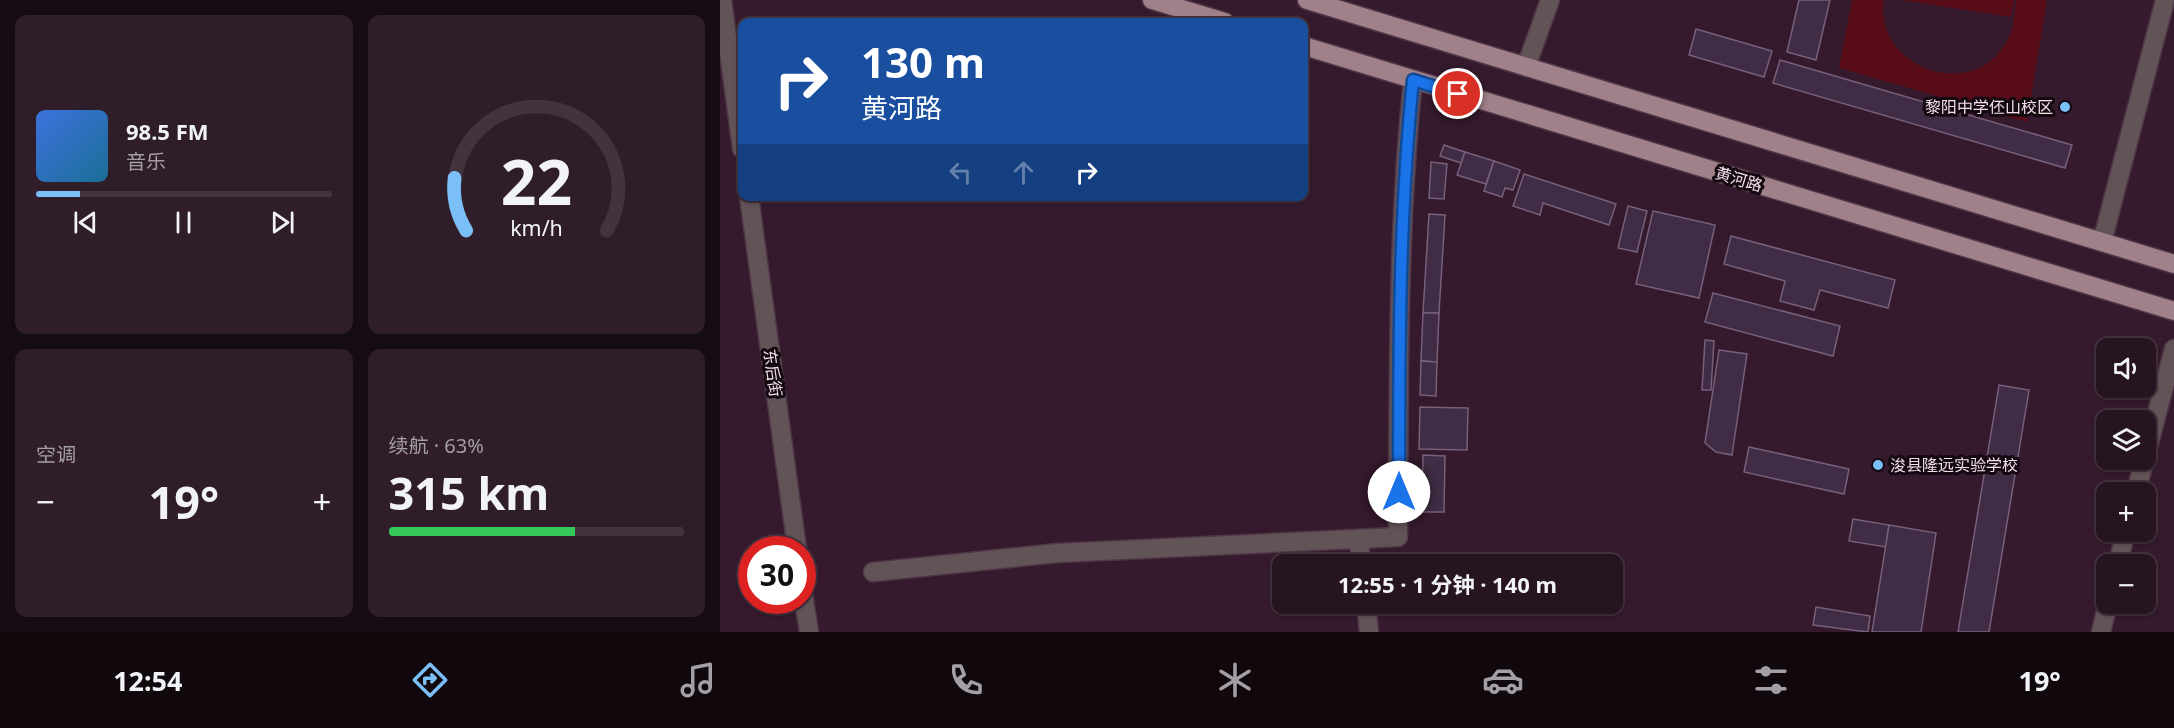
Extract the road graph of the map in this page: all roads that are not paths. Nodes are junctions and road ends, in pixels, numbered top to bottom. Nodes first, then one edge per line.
1 (722, 0) edge
2 (1152, 0) edge
3 (1307, 0) edge
4 (1550, 0) edge
5 (2165, 0) edge
6 (1212, 18) edge
7 (1308, 47) edge
8 (1526, 67) junction
9 (1413, 80) junction
10 (738, 119) edge
11 (750, 201) edge
12 (2102, 242) junction
13 (2174, 264) edge
14 (2174, 311) edge
15 (2174, 349) edge
16 (2139, 482) edge
17 (795, 536) edge
18 (1359, 539) junction
19 (1360, 554) edge
20 (873, 572) dead end
21 (806, 614) edge
22 (1367, 614) edge
23 (2105, 614) edge
24 (808, 632) edge
25 (1369, 632) edge
26 (2101, 632) edge

1 - 10 street
2 - 6 main road
3 - 8 main road
4 - 8 street
5 - 12 street
7 - 9 main road, 黄河路
8 - 12 main road
9 - 14 main road, 黄河路
9 - 18 street
11 - 17 street, 东后街
12 - 13 main road
15 - 16 street
18 - 19 street
18 - 20 street
21 - 24 street
22 - 25 street
23 - 26 street

